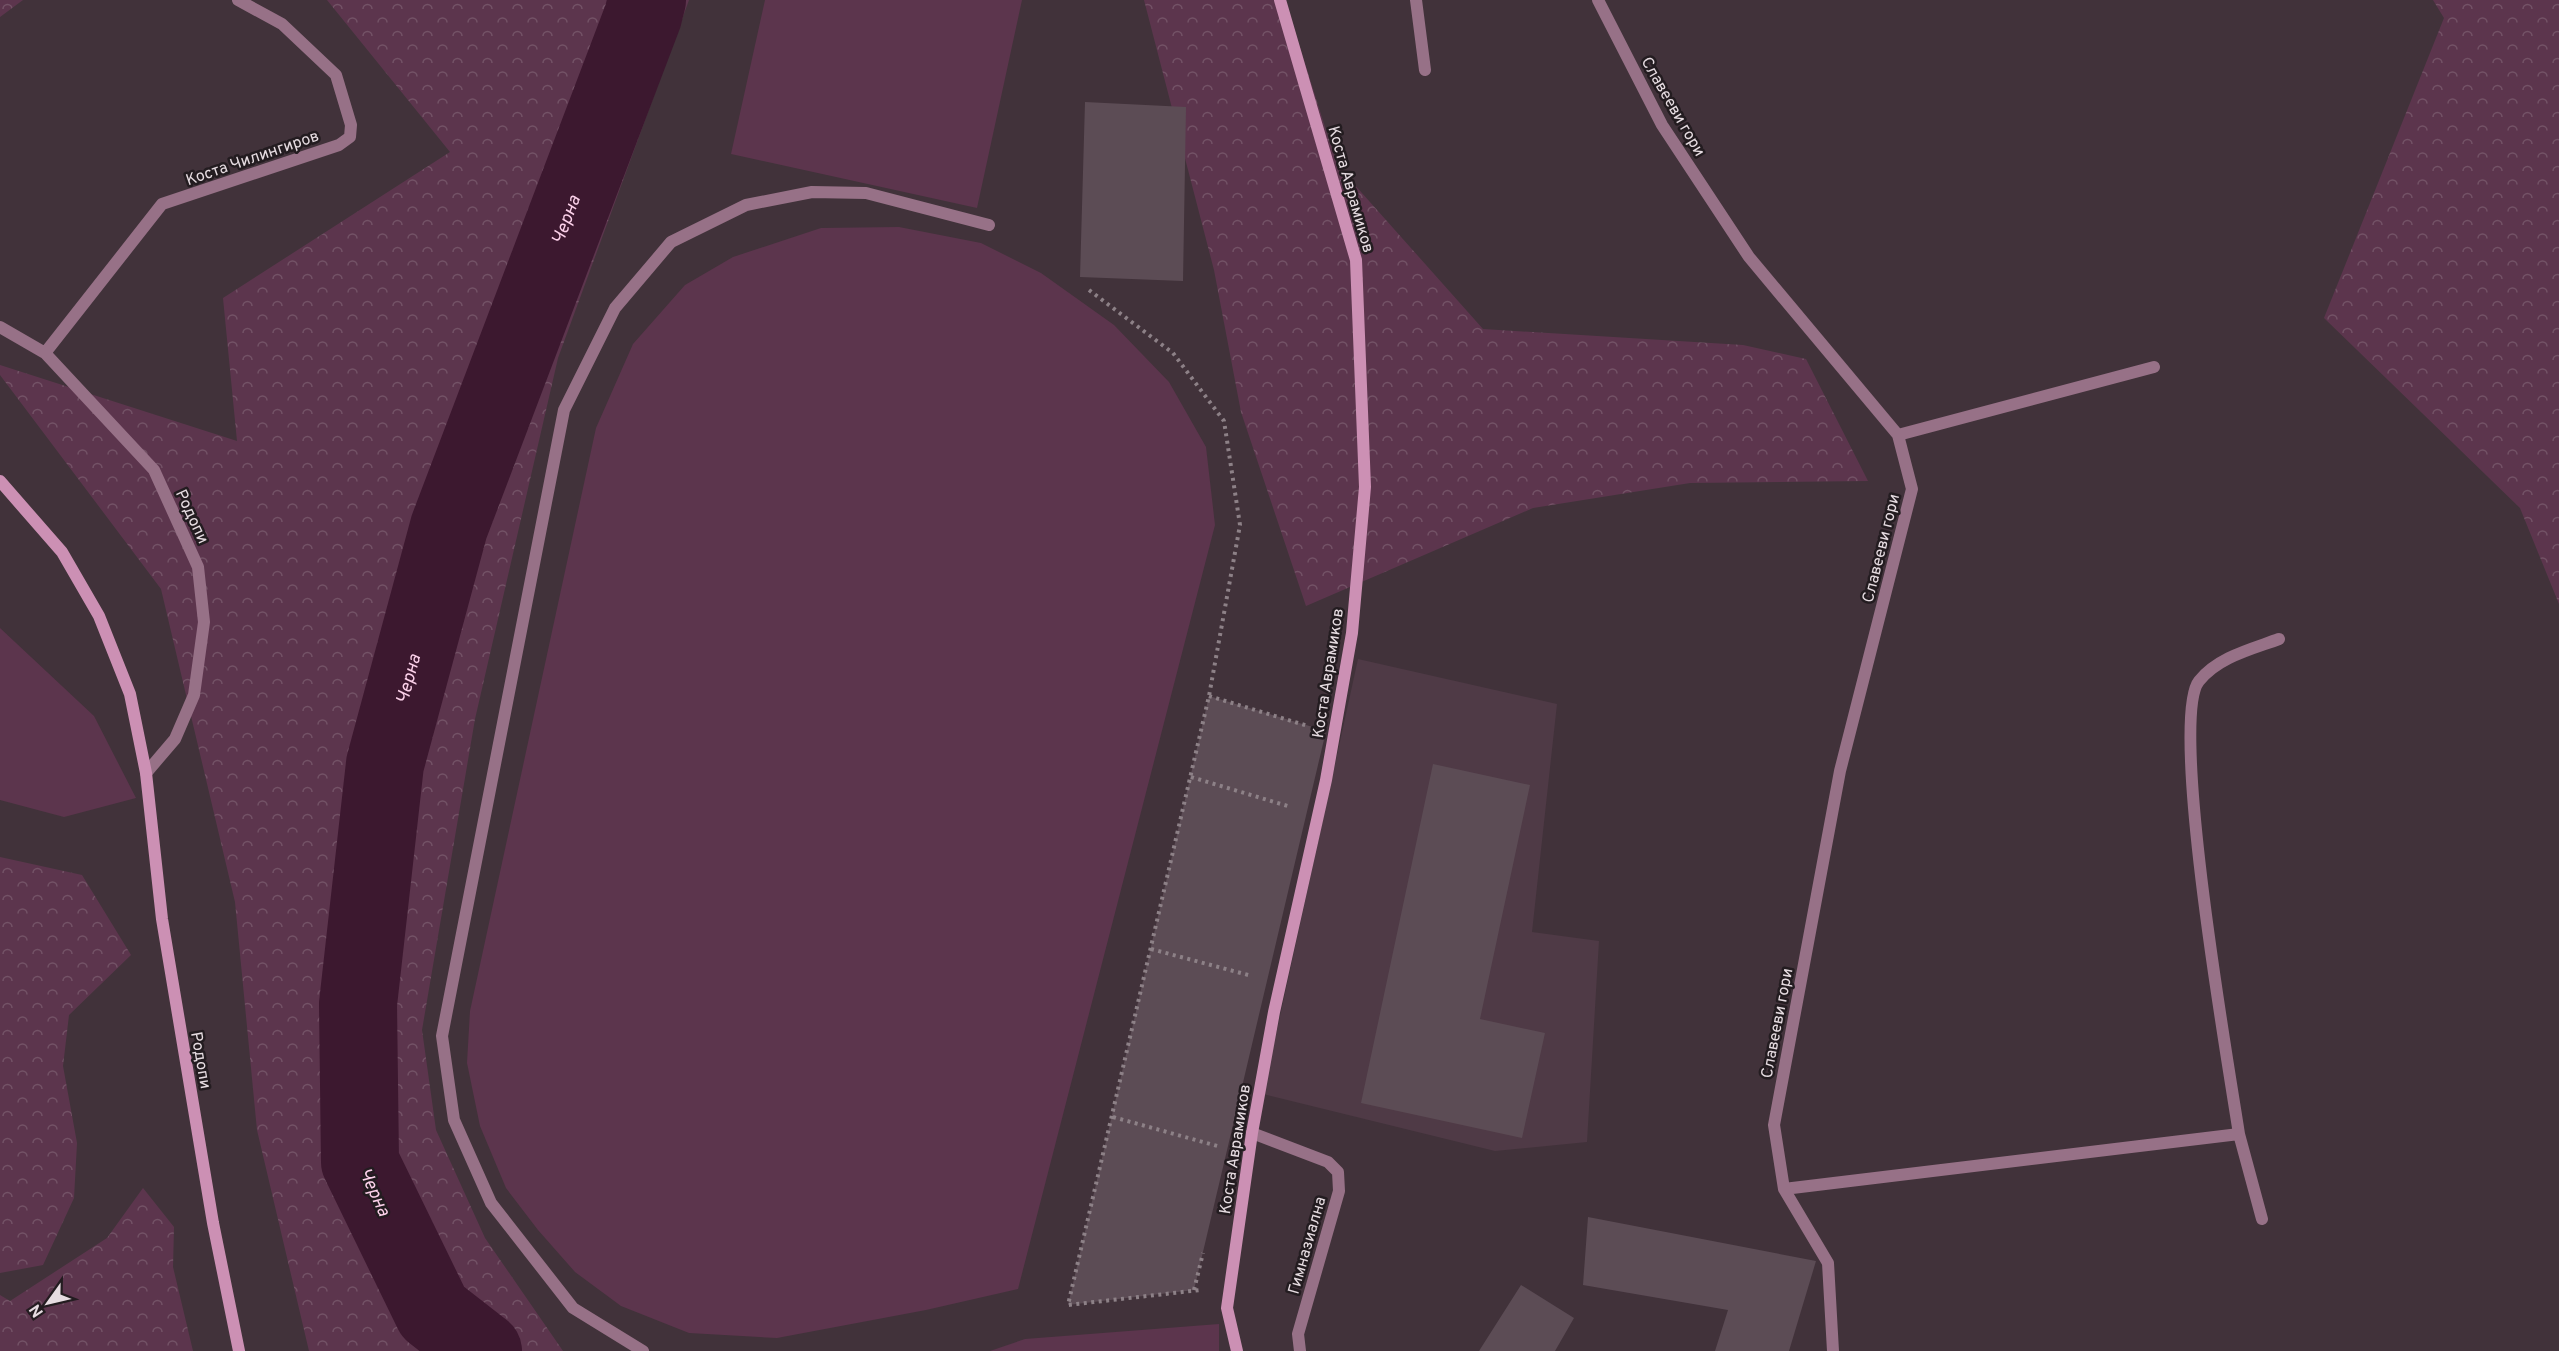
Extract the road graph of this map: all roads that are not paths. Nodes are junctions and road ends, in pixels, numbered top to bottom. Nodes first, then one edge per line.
1 (238, 0) edge
2 (1280, 0) edge
3 (1416, 0) edge
4 (1598, 0) edge
5 (1425, 70) dead end
6 (990, 225) dead end
7 (0, 327) edge
8 (45, 353) junction
9 (2154, 368) dead end
10 (1898, 435) junction
11 (0, 481) edge
12 (2278, 639) dead end
13 (146, 773) junction
14 (1252, 1133) junction
15 (2239, 1134) junction
16 (1784, 1189) junction
17 (2262, 1219) dead end
18 (239, 1351) edge
19 (643, 1351) edge
20 (1237, 1351) edge
21 (1300, 1351) edge
22 (1833, 1351) edge

1 - 8 street, Коста Чилингиров
2 - 14 street, Коста Аврамиков
3 - 5 street
4 - 10 street, Славееви гори
6 - 19 street
7 - 8 street, Родопи
8 - 13 street, Родопи
9 - 10 street
10 - 16 street, Славееви гори
11 - 13 street, Родопи
12 - 15 street
13 - 18 street, Родопи
14 - 20 street, Коста Аврамиков
14 - 21 street, Гимназиална
15 - 16 street
15 - 17 street
16 - 22 street

